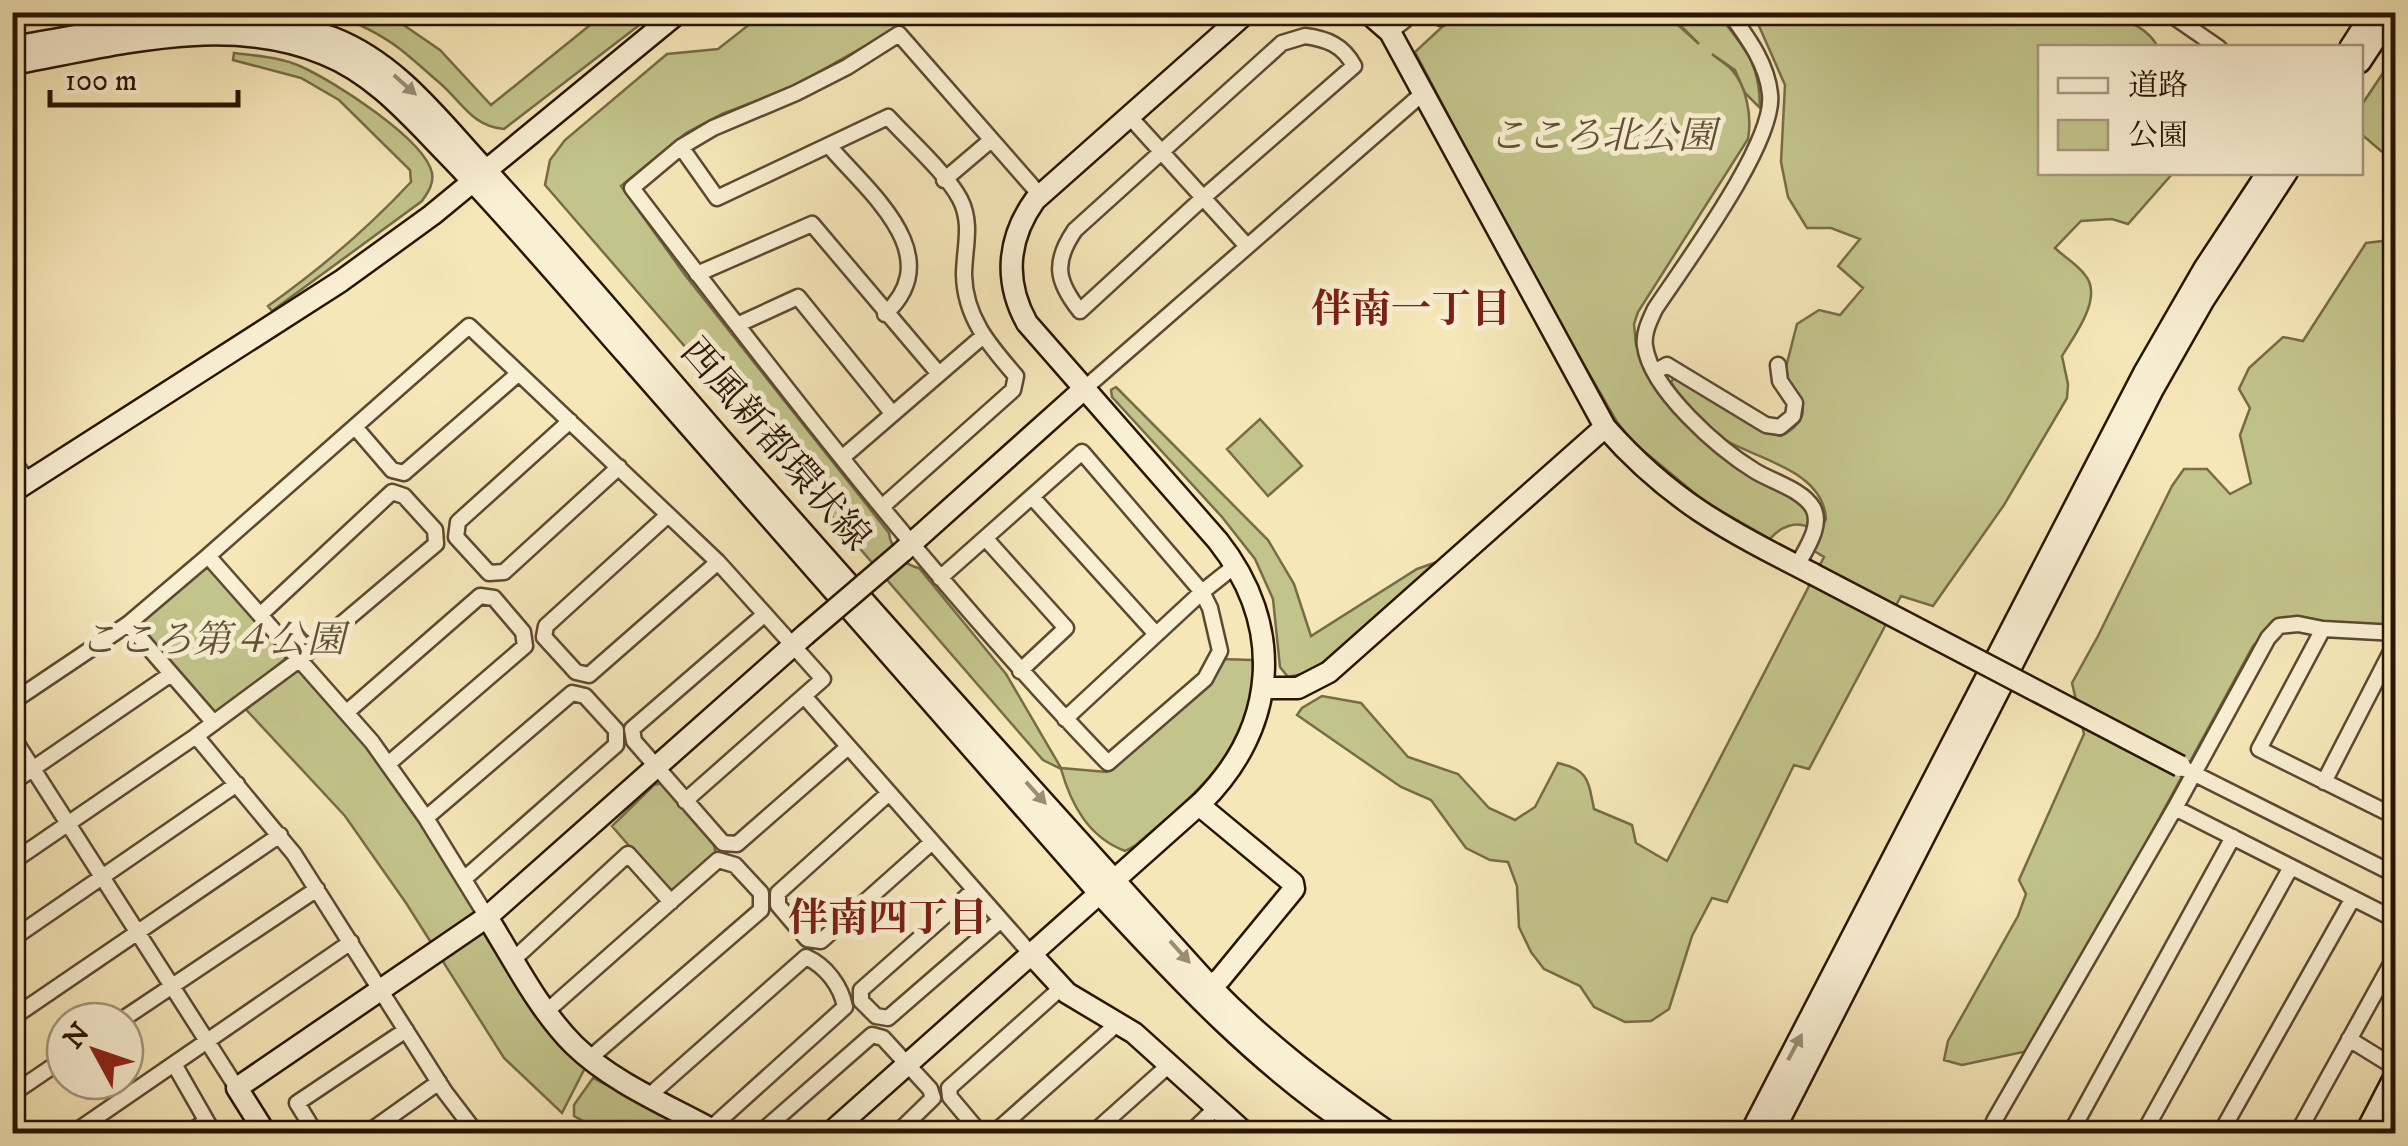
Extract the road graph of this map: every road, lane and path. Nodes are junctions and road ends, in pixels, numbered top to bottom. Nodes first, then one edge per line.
1 (679, 12) edge
2 (1247, 12) edge
3 (1368, 12) edge
4 (1414, 12) edge
5 (1436, 12) edge
6 (1448, 12) edge
7 (1729, 12) edge
8 (2166, 12) edge
9 (2374, 12) edge
10 (2393, 12) edge
11 (1390, 32) junction
12 (2215, 45) edge
13 (2352, 45) edge
14 (12, 47) edge
15 (2363, 57) edge
16 (12, 64) edge
17 (1422, 94) junction
18 (1129, 116) junction
19 (990, 141) junction
20 (681, 146) junction
21 (830, 148) junction
22 (1162, 150) junction
23 (479, 175) junction
24 (2266, 175) edge
25 (2285, 175) edge
26 (944, 180) junction
27 (1040, 195) junction
28 (1204, 197) junction
29 (1246, 245) junction
30 (697, 274) junction
31 (885, 314) junction
32 (738, 325) junction
33 (982, 337) junction
34 (1778, 365) dead end
35 (1656, 371) junction
36 (519, 373) junction
37 (938, 374) junction
38 (1084, 389) junction
39 (892, 413) junction
40 (570, 420) junction
41 (354, 427) junction
42 (1605, 427) junction
43 (842, 457) junction
44 (12, 459) edge
45 (619, 467) junction
46 (20, 487) edge
47 (1032, 496) junction
48 (883, 506) junction
49 (668, 515) junction
50 (986, 539) junction
51 (907, 548) junction
52 (208, 556) junction
53 (718, 562) junction
54 (1236, 565) junction
55 (1805, 570) junction
56 (940, 578) junction
57 (1202, 592) junction
58 (260, 614) junction
59 (765, 614) junction
60 (128, 624) junction
61 (2323, 630) junction
62 (2396, 633) edge
63 (1156, 634) junction
64 (799, 640) junction
65 (2396, 642) edge
66 (300, 659) junction
67 (1020, 671) junction
68 (171, 674) junction
69 (1263, 688) junction
70 (804, 696) junction
71 (12, 702) edge
72 (347, 712) junction
73 (1065, 719) junction
74 (214, 723) junction
75 (12, 736) edge
76 (196, 736) junction
77 (848, 746) junction
78 (388, 764) junction
79 (656, 767) junction
80 (34, 769) junction
81 (2186, 769) junction
82 (2324, 782) junction
83 (12, 784) edge
84 (238, 784) junction
85 (890, 794) junction
86 (686, 801) junction
87 (1199, 805) junction
88 (2175, 808) junction
89 (2395, 815) edge
90 (426, 818) junction
91 (68, 823) junction
92 (280, 834) junction
93 (2233, 838) junction
94 (932, 842) junction
95 (12, 862) edge
96 (2291, 867) junction
97 (2396, 875) edge
98 (103, 878) junction
99 (464, 879) junction
100 (1107, 886) junction
101 (317, 889) junction
102 (974, 890) junction
103 (2353, 898) junction
104 (671, 902) junction
105 (488, 916) junction
106 (1001, 920) junction
107 (2396, 920) edge
108 (138, 932) junction
109 (12, 939) edge
110 (351, 942) junction
111 (1031, 954) junction
112 (2396, 955) edge
113 (514, 959) junction
114 (172, 986) junction
115 (1210, 986) junction
116 (1062, 988) junction
117 (382, 990) junction
118 (145, 1004) edge
119 (547, 1011) junction
120 (12, 1018) edge
121 (1118, 1023) junction
122 (406, 1030) junction
123 (2349, 1039) junction
124 (209, 1041) junction
125 (590, 1058) junction
126 (174, 1064) junction
127 (907, 1064) junction
128 (1169, 1065) junction
129 (2396, 1071) edge
130 (45, 1072) edge
131 (440, 1082) junction
132 (237, 1088) junction
133 (12, 1094) edge
134 (650, 1095) junction
135 (1217, 1108) junction
136 (12, 1110) edge
137 (210, 1127) edge
138 (715, 1131) edge
139 (20, 1134) edge
140 (72, 1134) edge
141 (188, 1134) edge
142 (266, 1134) edge
143 (316, 1134) edge
144 (366, 1134) edge
145 (477, 1134) edge
146 (759, 1134) edge
147 (829, 1134) edge
148 (896, 1134) edge
149 (981, 1134) edge
150 (994, 1134) edge
151 (1092, 1134) edge
152 (1188, 1134) edge
153 (1246, 1134) edge
154 (1362, 1134) edge
155 (1391, 1134) edge
156 (1750, 1134) edge
157 (1772, 1134) edge
158 (1995, 1134) edge
159 (2070, 1134) edge
160 (2143, 1134) edge
161 (2220, 1134) edge
162 (2297, 1134) edge
163 (2365, 1134) edge

1 - 23 street
2 - 18 street
3 - 11 street
4 - 11 street
5 - 6 street
7 - 35 street
8 - 12 street
9 - 13 street
10 - 15 street
11 - 17 street
14 -> 23 street, 西風新都環状線
16 - 23 street, 西風新都環状線
17 - 29 street
17 - 42 street
18 - 22 street
18 - 27 street
19 - 20 street
19 - 26 street
19 - 27 street
20 - 21 street
20 - 30 street
21 - 26 street
21 - 31 street
22 - 28 street
22 - 28 street
22 - 28 street
23 - 46 street
23 - 100 street, 西風新都環状線
156 -> 24 street
25 - 157 street
26 - 33 street
27 - 38 street
28 - 29 street
29 - 38 street
30 - 31 street
30 - 32 street
31 - 37 street
32 - 39 street
32 - 43 street
33 - 37 street
33 - 48 street
34 - 35 street
35 - 55 street
36 - 40 street
36 - 41 street
36 - 41 street
37 - 39 street
38 - 51 street
38 - 54 street
39 - 43 street
40 - 45 street
40 - 45 street
41 - 52 street
42 - 55 street
42 - 69 street
43 - 48 street
44 - 46 street
45 - 49 street
47 - 50 street
47 - 57 street
47 - 63 street
48 - 51 street
49 - 53 street
49 - 53 street
50 - 56 street
50 - 67 street
51 - 56 street
51 - 64 street, bridge
52 - 58 street
52 - 60 street
53 - 59 street
54 - 57 street
54 - 69 street
55 - 81 street, bridge
56 - 67 street
57 - 63 street
57 - 73 street
58 - 66 street
58 - 66 street
59 - 64 street
59 - 79 street
60 - 68 street
60 - 71 street
61 - 62 street
61 - 81 street
61 - 82 street
63 - 73 street
64 - 70 street
64 - 79 street
65 - 82 street
66 - 72 street
66 - 74 street
67 - 73 street
68 - 74 street
68 - 80 street
69 - 87 street
70 - 77 street
70 - 86 street
72 - 78 street
72 - 78 street
74 - 76 street
75 - 80 street
76 - 84 street
76 - 91 street
77 - 85 street
77 - 86 street
78 - 90 street
79 - 86 street
79 - 105 street
80 - 83 street
80 - 91 street
81 - 88 street
81 - 97 street
82 - 89 street
84 - 92 street
84 - 98 street
85 - 94 street
85 - 94 street
87 - 100 street
87 - 115 street
88 - 93 street
88 - 158 street
90 - 99 street
90 - 99 street
91 - 95 street
91 - 98 street
92 - 101 street
92 - 108 street
93 - 96 street
93 - 159 street
94 - 102 street
96 - 103 street
96 - 160 street
98 - 108 street
98 - 109 street
99 - 105 street
100 - 111 street
100 -> 115 street, 西風新都環状線
100 - 154 street, 西風新都環状線
101 - 110 street
101 - 114 street
102 - 106 street
102 - 106 street
103 - 107 street
103 - 161 street
104 - 113 street
104 - 119 street
104 - 125 street
105 - 113 street
105 - 117 street
106 - 111 street
108 - 114 street
108 - 120 street
110 - 117 street
110 - 124 street
111 - 116 street
111 - 127 street
112 - 123 street
113 - 119 street
114 - 118 street
114 - 124 street
115 - 155 street, 西風新都環状線
116 - 121 street
116 - 149 street
117 - 122 street
117 - 132 street
119 - 125 street
121 - 128 street
121 - 150 street
122 - 131 street
122 - 143 street
123 - 129 street
123 - 162 street
124 - 126 street
124 - 132 street
125 - 134 street
126 - 137 street
126 - 140 street
127 - 146 street
127 - 147 street
127 - 148 street
128 - 135 street
128 - 151 street
129 - 163 street
130 - 133 street
131 - 144 street
131 - 145 street
132 - 142 street
134 - 138 street
134 - 138 street
135 - 152 street
135 - 153 street
136 - 139 street
137 - 141 street

